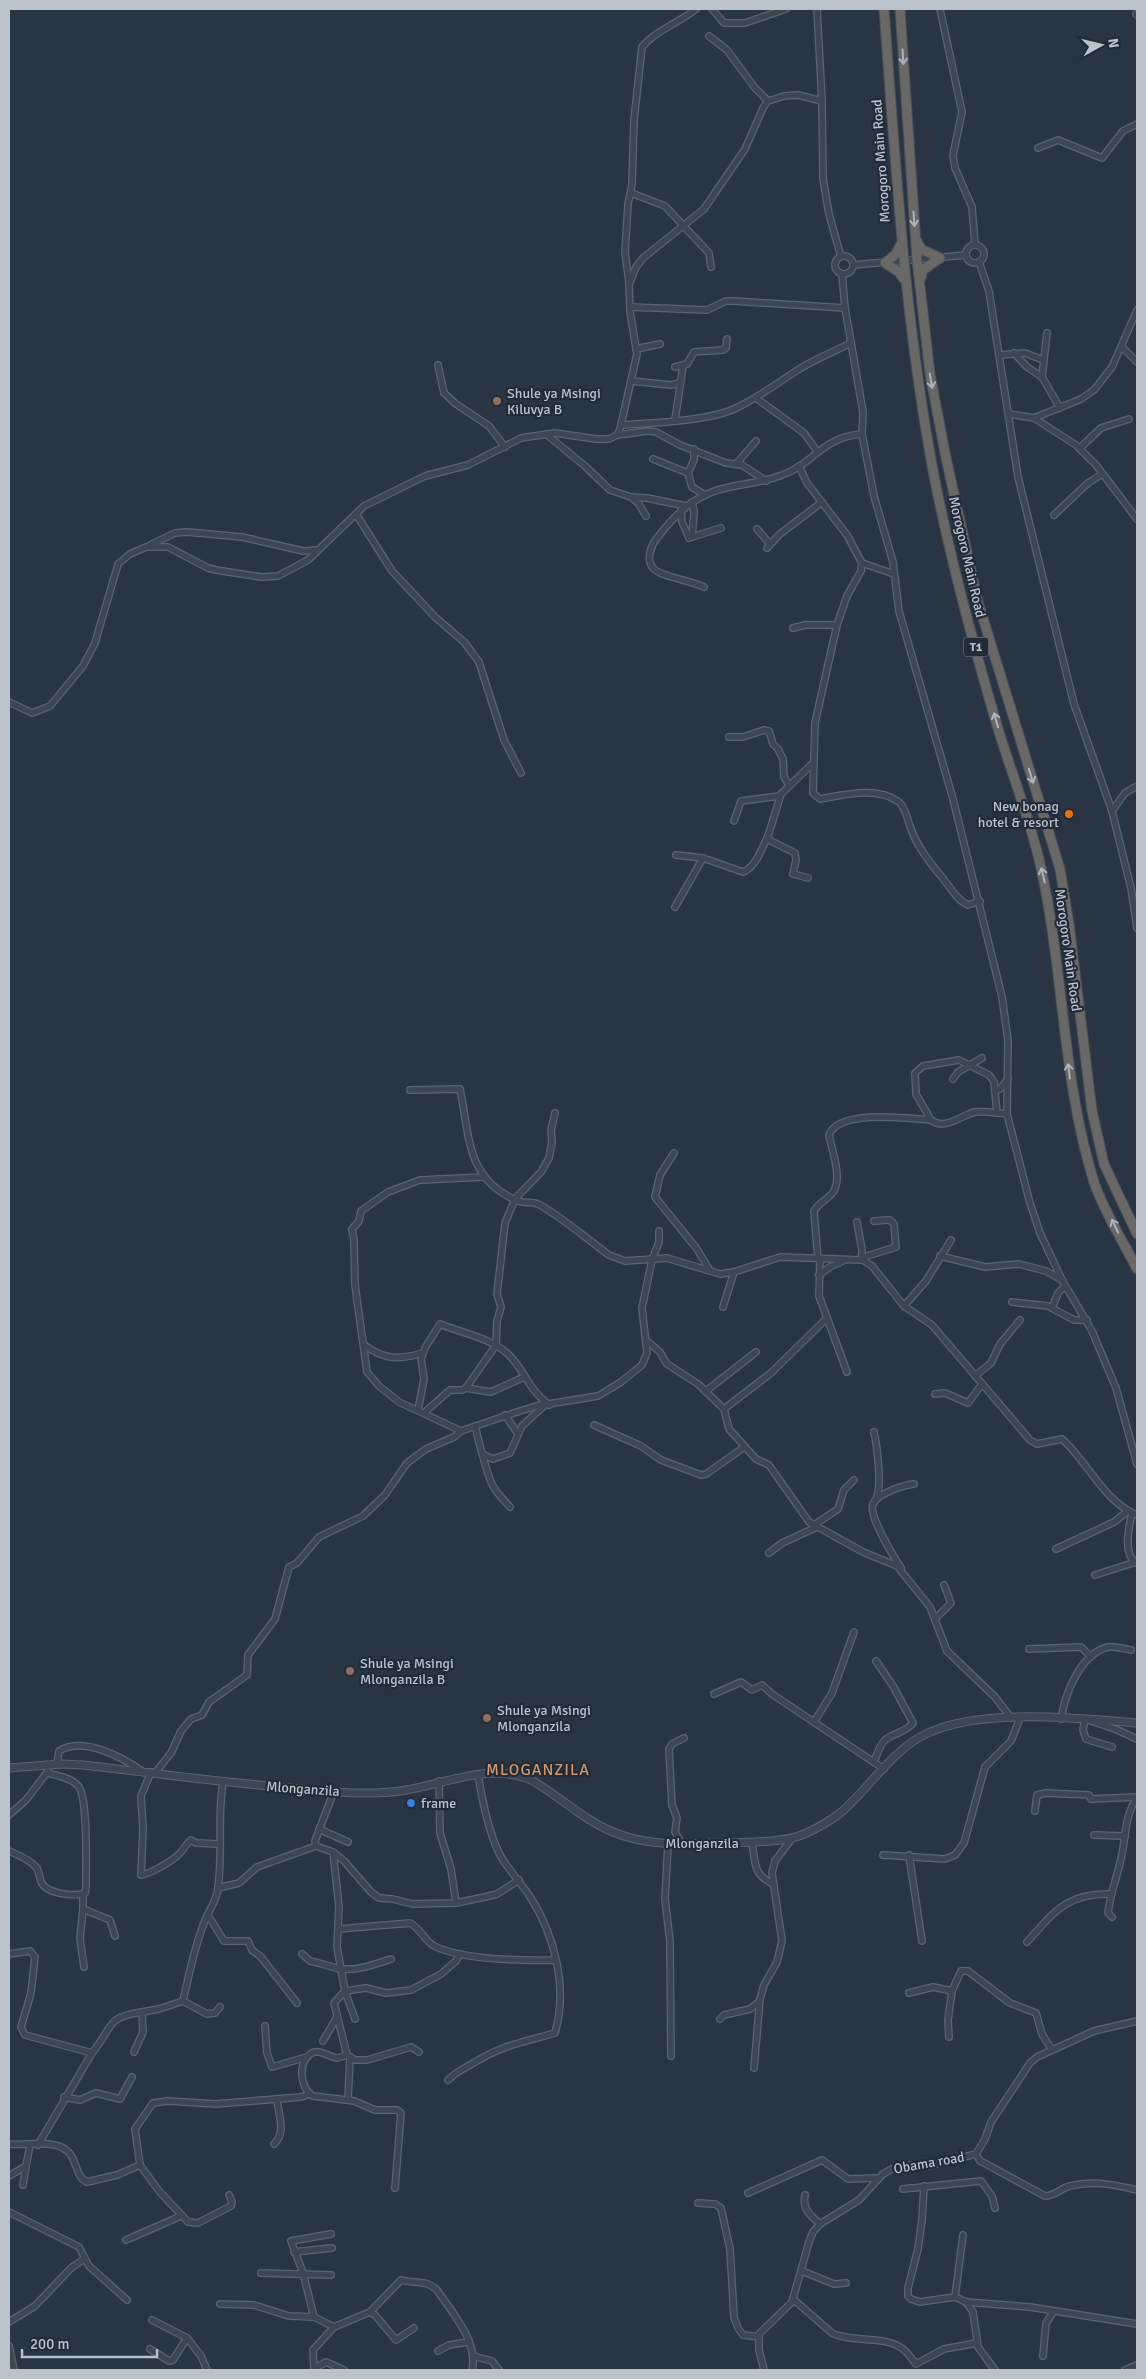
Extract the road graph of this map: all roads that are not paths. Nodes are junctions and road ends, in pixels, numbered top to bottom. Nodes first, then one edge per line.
1 (696, 9) edge
2 (712, 9) edge
3 (786, 9) edge
4 (817, 9) edge
5 (884, 9) edge
6 (900, 9) edge
7 (940, 9) edge
8 (709, 36) dead end
9 (822, 101) junction
10 (768, 102) junction
11 (1137, 124) edge
12 (1038, 148) dead end
13 (632, 171) junction
14 (625, 172) dead end
15 (631, 192) junction
16 (684, 227) junction
17 (916, 239) junction
18 (901, 244) junction
19 (976, 245) junction
20 (966, 255) junction
21 (841, 257) junction
22 (940, 258) junction
23 (917, 260) junction
24 (902, 262) junction
25 (979, 262) junction
26 (885, 263) junction
27 (853, 265) junction
28 (711, 267) dead end
29 (842, 274) junction
30 (904, 281) junction
31 (920, 281) junction
32 (985, 281) junction
33 (629, 285) junction
34 (630, 307) junction
35 (845, 308) junction
36 (1137, 310) edge
37 (1047, 333) dead end
38 (727, 339) dead end
39 (660, 344) dead end
40 (851, 344) junction
41 (1122, 347) junction
42 (636, 348) junction
43 (1014, 353) junction
44 (999, 355) junction
45 (1043, 360) junction
46 (1137, 362) edge
47 (438, 364) dead end
48 (683, 366) junction
49 (675, 367) dead end
50 (1002, 370) junction
51 (1042, 377) junction
52 (631, 381) junction
53 (680, 383) junction
54 (756, 398) junction
55 (1060, 408) junction
56 (1009, 414) junction
57 (1034, 418) junction
58 (1129, 419) dead end
59 (675, 420) junction
60 (621, 426) junction
61 (546, 434) junction
62 (862, 434) junction
63 (617, 435) junction
64 (756, 441) dead end
65 (505, 447) junction
66 (1080, 448) junction
67 (694, 449) junction
68 (818, 451) junction
69 (653, 460) dead end
70 (736, 464) junction
71 (799, 466) junction
72 (688, 473) junction
73 (1102, 474) junction
74 (766, 481) junction
75 (705, 494) junction
76 (631, 497) junction
77 (692, 502) junction
78 (822, 502) junction
79 (683, 508) junction
80 (356, 514) junction
81 (1054, 515) dead end
82 (646, 516) dead end
83 (1137, 519) edge
84 (720, 528) dead end
85 (757, 529) dead end
86 (692, 537) junction
87 (146, 547) junction
88 (318, 550) junction
89 (862, 563) junction
90 (894, 574) junction
91 (704, 587) dead end
92 (837, 625) junction
93 (793, 628) dead end
94 (9, 702) edge
95 (729, 737) dead end
96 (813, 762) junction
97 (521, 773) dead end
98 (789, 785) junction
99 (1137, 786) edge
100 (781, 794) junction
101 (1112, 811) junction
102 (734, 821) dead end
103 (768, 836) junction
104 (676, 855) dead end
105 (703, 858) junction
106 (808, 878) dead end
107 (980, 900) junction
108 (675, 907) dead end
109 (1137, 928) edge
110 (982, 1058) dead end
111 (969, 1066) junction
112 (954, 1079) dead end
113 (1008, 1079) junction
114 (410, 1090) dead end
115 (995, 1091) junction
116 (555, 1113) dead end
117 (997, 1113) junction
118 (1007, 1114) junction
119 (932, 1120) junction
120 (674, 1153) dead end
121 (484, 1177) junction
122 (516, 1200) junction
123 (874, 1221) dead end
124 (857, 1222) dead end
125 (659, 1231) dead end
126 (1137, 1234) edge
127 (951, 1240) dead end
128 (940, 1256) junction
129 (849, 1258) junction
130 (819, 1259) junction
131 (862, 1259) junction
132 (652, 1260) junction
133 (709, 1269) junction
134 (1137, 1269) edge
135 (734, 1272) junction
136 (819, 1276) junction
137 (1063, 1283) junction
138 (1012, 1302) dead end
139 (904, 1306) junction
140 (723, 1307) dead end
141 (1052, 1308) junction
142 (827, 1318) junction
143 (1020, 1320) dead end
144 (1087, 1320) junction
145 (646, 1340) junction
146 (364, 1345) junction
147 (496, 1345) junction
148 (756, 1352) dead end
149 (423, 1353) junction
150 (846, 1372) dead end
151 (975, 1376) junction
152 (524, 1377) junction
153 (982, 1384) junction
154 (466, 1388) junction
155 (706, 1391) junction
156 (935, 1394) dead end
157 (547, 1405) junction
158 (724, 1409) junction
159 (418, 1410) junction
160 (425, 1412) junction
161 (505, 1416) junction
162 (594, 1425) dead end
163 (476, 1426) junction
164 (461, 1431) junction
165 (874, 1432) dead end
166 (518, 1434) junction
167 (744, 1448) junction
168 (484, 1456) junction
169 (1137, 1464) edge
170 (854, 1480) dead end
171 (914, 1484) dead end
172 (875, 1501) junction
173 (510, 1507) dead end
174 (1132, 1513) edge
175 (816, 1526) junction
176 (1056, 1549) dead end
177 (769, 1553) dead end
178 (1136, 1562) edge
179 (905, 1574) junction
180 (1095, 1575) dead end
181 (944, 1585) dead end
182 (936, 1618) junction
183 (854, 1632) dead end
184 (1029, 1649) dead end
185 (1131, 1650) dead end
186 (1091, 1657) junction
187 (876, 1661) dead end
188 (714, 1694) dead end
189 (1011, 1718) junction
190 (1020, 1718) junction
191 (1061, 1719) junction
192 (1085, 1719) junction
193 (814, 1722) junction
194 (1137, 1723) edge
195 (684, 1738) dead end
196 (1137, 1739) edge
197 (1112, 1747) dead end
198 (874, 1762) junction
199 (54, 1764) junction
200 (9, 1768) edge
201 (884, 1769) junction
202 (48, 1772) junction
203 (142, 1772) junction
204 (153, 1772) junction
205 (478, 1774) junction
206 (439, 1781) junction
207 (223, 1782) junction
208 (334, 1792) junction
209 (1137, 1798) edge
210 (1035, 1811) dead end
211 (9, 1816) edge
212 (319, 1829) junction
213 (1094, 1835) dead end
214 (1125, 1836) junction
215 (793, 1837) junction
216 (348, 1842) dead end
217 (752, 1842) junction
218 (220, 1844) junction
219 (668, 1844) junction
220 (682, 1844) junction
221 (316, 1846) junction
222 (9, 1850) edge
223 (333, 1852) junction
224 (883, 1855) dead end
225 (910, 1855) junction
226 (519, 1880) junction
227 (774, 1884) junction
228 (218, 1888) junction
229 (82, 1894) junction
230 (1110, 1894) junction
231 (456, 1903) junction
232 (83, 1909) junction
233 (208, 1915) junction
234 (1112, 1917) dead end
235 (339, 1929) junction
236 (114, 1936) dead end
237 (922, 1941) dead end
238 (1027, 1942) dead end
239 (9, 1954) edge
240 (302, 1954) dead end
241 (460, 1954) junction
242 (392, 1959) dead end
243 (556, 1960) junction
244 (84, 1967) dead end
245 (341, 1969) junction
246 (345, 1991) junction
247 (952, 1991) junction
248 (909, 1993) dead end
249 (183, 2001) junction
250 (759, 2002) junction
251 (297, 2003) dead end
252 (220, 2007) dead end
253 (142, 2012) junction
254 (337, 2017) junction
255 (355, 2018) dead end
256 (720, 2019) dead end
257 (1137, 2022) edge
258 (265, 2026) dead end
259 (949, 2037) dead end
260 (324, 2041) dead end
261 (1052, 2050) junction
262 (134, 2052) dead end
263 (419, 2052) dead end
264 (92, 2054) junction
265 (309, 2056) junction
266 (348, 2056) junction
267 (671, 2056) dead end
268 (754, 2068) dead end
269 (132, 2077) dead end
270 (448, 2080) dead end
271 (310, 2094) junction
272 (64, 2098) junction
273 (277, 2099) junction
274 (348, 2100) junction
275 (9, 2144) edge
276 (274, 2144) dead end
277 (30, 2145) junction
278 (38, 2145) junction
279 (976, 2154) junction
280 (140, 2165) junction
281 (26, 2166) junction
282 (9, 2176) edge
283 (879, 2178) junction
284 (23, 2185) dead end
285 (924, 2186) junction
286 (395, 2188) dead end
287 (903, 2189) dead end
288 (1137, 2190) edge
289 (748, 2193) dead end
290 (229, 2195) dead end
291 (805, 2195) dead end
292 (698, 2202) dead end
293 (995, 2208) dead end
294 (9, 2212) edge
295 (181, 2216) junction
296 (820, 2224) junction
297 (331, 2234) dead end
298 (963, 2236) dead end
299 (126, 2240) dead end
300 (332, 2248) dead end
301 (294, 2252) junction
302 (84, 2259) junction
303 (802, 2271) junction
304 (261, 2273) dead end
305 (303, 2273) junction
306 (331, 2275) dead end
307 (846, 2284) dead end
308 (955, 2298) junction
309 (794, 2299) junction
310 (127, 2300) dead end
311 (966, 2302) junction
312 (220, 2304) dead end
313 (1054, 2311) junction
314 (370, 2312) junction
315 (314, 2317) junction
316 (152, 2320) dead end
317 (9, 2322) edge
318 (1137, 2324) edge
319 (334, 2328) junction
320 (414, 2328) dead end
321 (759, 2337) junction
322 (187, 2338) junction
323 (468, 2342) junction
324 (977, 2343) junction
325 (9, 2346) edge
326 (150, 2349) dead end
327 (438, 2351) dead end
328 (473, 2356) junction
329 (1043, 2356) dead end
330 (1137, 2365) edge
331 (14, 2370) edge
332 (207, 2370) edge
333 (314, 2370) edge
334 (344, 2370) edge
335 (472, 2370) edge
336 (499, 2370) edge
337 (764, 2370) edge
338 (995, 2370) edge
339 (1125, 2370) edge

1 - 13 street
2 - 3 street
4 - 9 street
5 - 18 highway, Morogoro Main Road / T1
6 -> 17 highway, Morogoro Main Road / T1
7 - 19 street
8 - 10 street
9 - 10 street
9 - 21 street
10 - 16 street
11 - 12 street
13 - 14 street
13 - 15 street
15 - 16 street
15 - 33 street
16 - 28 street
16 - 33 street
17 - 22 highway
17 - 23 highway, Morogoro Main Road / T1
18 - 24 highway, Morogoro Main Road / T1
18 - 26 highway
19 - 20 street
19 - 25 street
20 - 22 street
20 - 25 street
21 - 27 street
21 - 29 street
22 - 23 street
22 - 31 highway
23 - 24 street
23 - 31 highway, Morogoro Main Road / T1
24 - 26 street
24 - 30 highway, Morogoro Main Road / T1
25 - 32 street
26 - 27 street
26 - 30 highway
27 - 29 street
29 - 35 street
134 -> 30 highway, Morogoro Main Road / T1
31 -> 126 highway, Morogoro Main Road / T1
32 - 44 street
32 - 50 street
33 - 34 street
34 - 35 street
34 - 42 street
35 - 40 street
36 - 41 street
37 - 45 street
38 - 48 street
39 - 42 street
40 - 54 street
40 - 62 street
41 - 46 street
41 - 55 street
42 - 52 street
43 - 44 street
43 - 45 street
43 - 51 street
44 - 50 street
45 - 51 street
47 - 65 street
48 - 49 street
48 - 53 street
50 - 56 street
51 - 55 street
52 - 53 street
52 - 60 street
53 - 59 street
54 - 59 street
54 - 68 street
55 - 57 street
56 - 57 street
56 - 101 street
57 - 66 street
58 - 66 street
59 - 60 street
60 - 63 street
61 - 63 street
61 - 65 street
61 - 76 street
62 - 68 street
62 - 90 street
63 - 67 street
64 - 70 street
65 - 80 street
66 - 73 street
67 - 70 street
67 - 72 street
68 - 71 street
69 - 72 street
70 - 74 street
71 - 74 street
71 - 78 street
72 - 75 street
73 - 81 street
73 - 83 street
74 - 75 street
75 - 77 street
76 - 79 street
76 - 82 street
77 - 79 street
77 - 86 street
78 - 85 street
78 - 89 street
79 - 86 street
79 - 91 street
80 - 88 street
80 - 97 street
84 - 86 street
87 - 88 street
87 - 88 street
87 - 94 street
89 - 90 street
89 - 92 street
90 - 107 street
92 - 93 street
92 - 96 street
95 - 98 street
96 - 98 street
96 - 107 street
98 - 100 street
99 - 101 street
100 - 102 street
100 - 103 street
101 - 109 street
103 - 105 street
103 - 106 street
104 - 105 street
105 - 108 street
107 - 113 street
110 - 111 street
111 - 112 street
111 - 115 street
111 - 119 street
113 - 115 street
113 - 118 street
114 - 121 street
115 - 117 street
116 - 122 street
117 - 118 street
117 - 119 street
118 - 137 street
119 - 130 street
120 - 133 street
121 - 122 street
121 - 146 street
122 - 132 street
122 - 147 street
123 - 131 street
124 - 131 street
125 - 132 street
127 - 128 street
128 - 137 street
128 - 139 street
129 - 130 street
129 - 131 street
129 - 136 street
130 - 135 street
130 - 136 street
131 - 139 street
132 - 133 street
132 - 145 street
133 - 135 street
135 - 140 street
136 - 142 street
137 - 141 street
137 - 144 street
138 - 141 street
139 - 151 street
141 - 144 street
142 - 150 street
142 - 158 street
143 - 151 street
144 - 169 street
145 - 155 street
145 - 157 street
146 - 149 street
146 - 159 street
147 - 149 street
147 - 152 street
147 - 154 street
148 - 155 street
149 - 159 street
151 - 153 street
152 - 154 street
152 - 157 street
153 - 156 street
153 - 174 street
154 - 160 street
155 - 158 street
157 - 161 street
157 - 166 street
158 - 167 street
159 - 160 street
160 - 164 street
161 - 163 street
161 - 166 street
162 - 167 street
163 - 164 street
163 - 168 street
164 - 204 street
165 - 172 street
166 - 168 street
167 - 175 street
168 - 173 street
170 - 175 street
171 - 172 street
172 - 179 street
174 - 176 street
174 - 178 street
175 - 177 street
175 - 179 street
178 - 180 street
179 - 182 street
181 - 182 street
182 - 189 street
183 - 193 street
184 - 186 street
185 - 186 street
186 - 191 street
187 - 198 street
188 - 193 street
189 - 190 street, Mlonganzila
189 - 201 street, Mlonganzila
190 - 191 street, Mlonganzila
190 - 225 street
191 - 192 street, Mlonganzila
192 - 194 street, Mlonganzila
192 - 196 street
192 - 197 street
193 - 198 street
195 - 220 street
198 - 201 street
199 - 200 street, Mlonganzila
199 - 202 street
199 - 203 street, Mlonganzila
199 - 203 street
201 - 215 street, Mlonganzila
202 - 211 street
202 - 229 street
203 - 204 street, Mlonganzila
204 - 207 street, Mlonganzila
204 - 218 street
205 - 206 street, Mlonganzila
205 - 219 street, Mlonganzila
205 - 226 street
206 - 208 street, Mlonganzila
206 - 231 street
207 - 208 street, Mlonganzila
207 - 218 street
208 - 212 street
209 - 210 street
209 - 214 street
212 - 216 street
212 - 221 street
213 - 214 street
214 - 230 street
215 - 217 street, Mlonganzila
215 - 227 street
217 - 220 street, Mlonganzila
217 - 227 street
218 - 228 street
219 - 220 street, Mlonganzila
219 - 267 street
221 - 223 street
221 - 228 street
222 - 229 street
223 - 231 street
223 - 235 street
224 - 225 street
225 - 237 street
226 - 231 street
226 - 243 street
227 - 250 street
228 - 233 street
229 - 232 street
230 - 234 street
230 - 238 street
232 - 236 street
232 - 244 street
233 - 249 street
233 - 251 street
235 - 241 street
235 - 245 street
239 - 264 street
240 - 245 street
241 - 243 street
241 - 246 street
242 - 245 street
243 - 270 street
245 - 246 street
246 - 254 street
246 - 255 street
247 - 248 street
247 - 259 street
247 - 261 street
249 - 252 street
249 - 253 street
250 - 256 street
250 - 268 street
253 - 262 street
253 - 264 street
254 - 260 street
254 - 266 street
257 - 261 street, Obama road
258 - 265 street
261 - 279 street, Obama road
263 - 266 street
264 - 272 street
265 - 266 street
265 - 271 street
266 - 274 street
269 - 272 street
271 - 273 street
271 - 274 street
272 - 278 street
273 - 276 street
273 - 280 street
274 - 286 street
275 - 277 street
277 - 278 street
277 - 281 street
278 - 280 street
279 - 283 street, Obama road
279 - 288 street
280 - 295 street
281 - 282 street
281 - 284 street
283 - 289 street
283 - 296 street, Obama road
285 - 287 street
285 - 293 street
285 - 308 street
290 - 295 street
291 - 296 street
292 - 321 street
294 - 302 street
295 - 299 street
296 - 303 street
297 - 301 street
298 - 308 street
300 - 301 street
301 - 305 street
302 - 310 street
302 - 317 street
303 - 307 street
303 - 309 street
304 - 305 street
305 - 306 street
305 - 315 street
308 - 311 street
309 - 321 street
309 - 324 street
311 - 313 street
311 - 324 street
312 - 315 street
313 - 318 street
313 - 329 street
314 - 319 street
314 - 320 street
314 - 323 street
315 - 319 street
316 - 322 street
319 - 333 street
321 - 337 street
322 - 326 street
322 - 332 street
323 - 327 street
323 - 328 street
324 - 338 street
325 - 331 street
328 - 335 street
328 - 336 street
330 - 339 street
333 - 334 street

